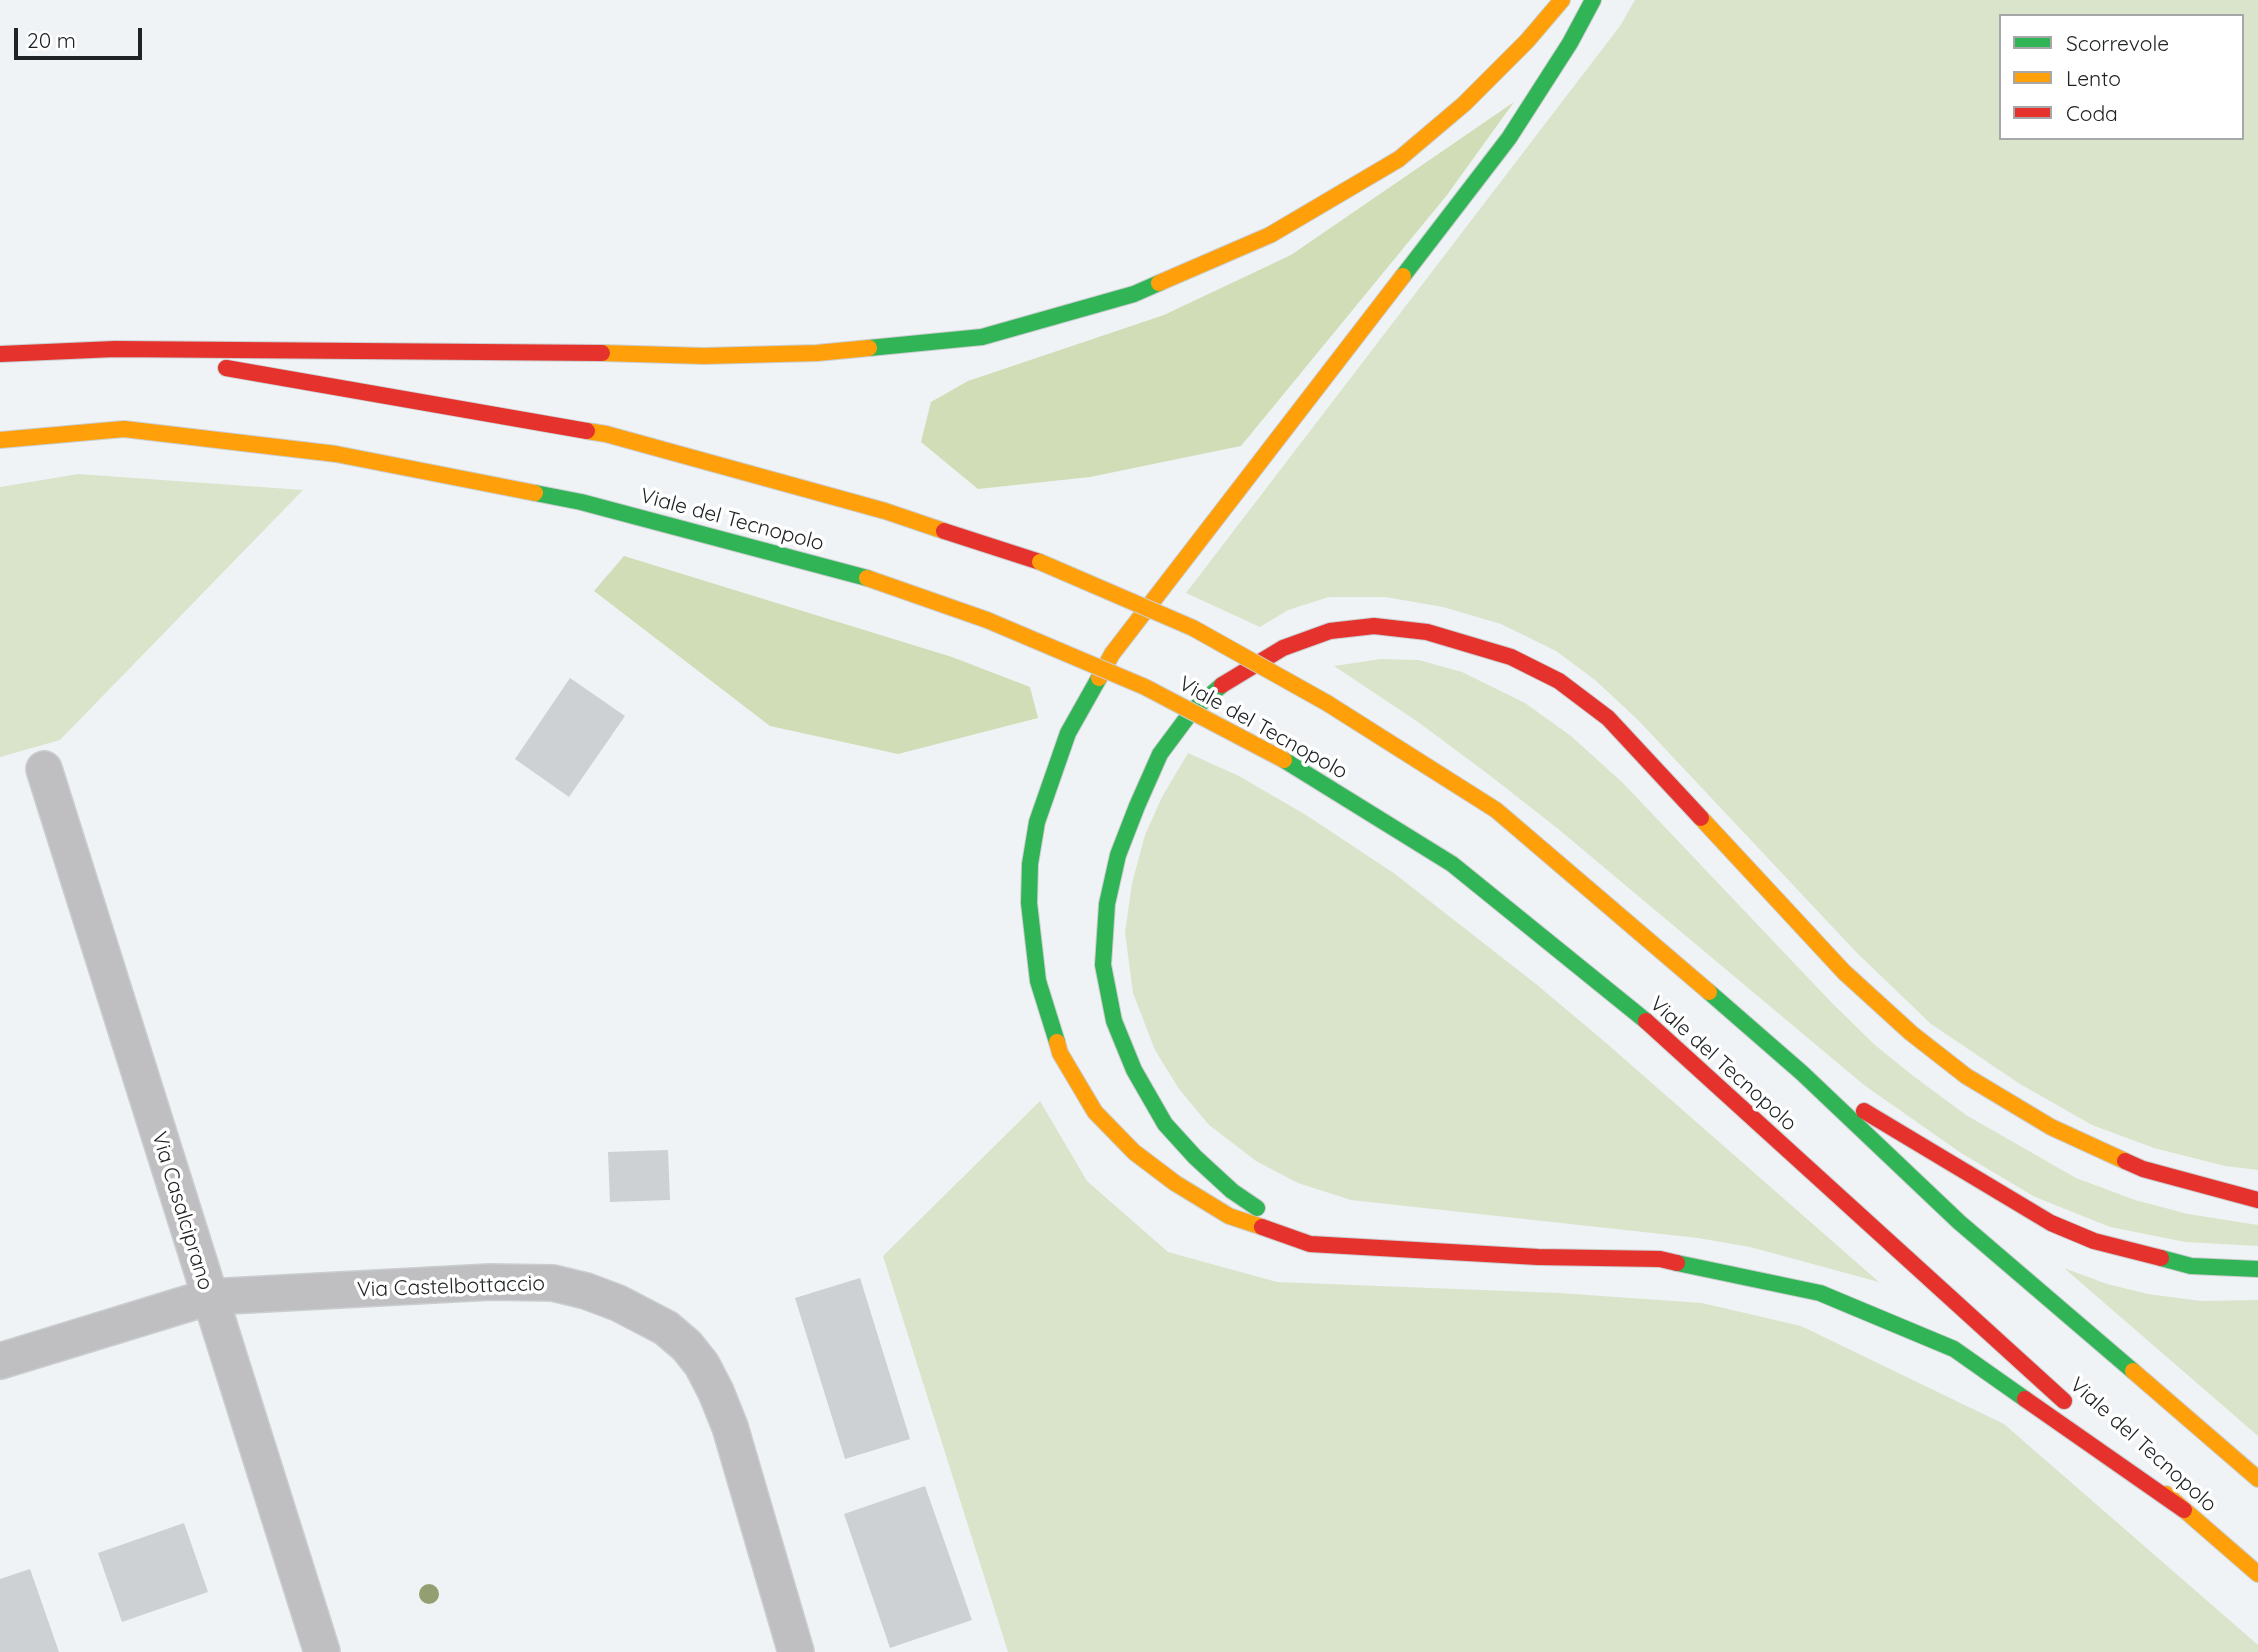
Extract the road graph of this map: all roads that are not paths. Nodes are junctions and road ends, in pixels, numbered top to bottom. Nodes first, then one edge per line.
1 (1562, 0) edge
2 (1593, 0) edge
3 (115, 349) junction
4 (0, 354) edge
5 (0, 440) edge
6 (44, 769) dead end
7 (1801, 1073) junction
8 (2258, 1200) edge
9 (1310, 1244) junction
10 (2258, 1269) edge
11 (209, 1297) junction
12 (0, 1361) edge
13 (2258, 1479) edge
14 (2184, 1510) junction
15 (2258, 1574) edge
16 (323, 1652) edge
17 (796, 1652) edge

1 - 3 highway
2 - 9 highway
3 - 4 highway
3 - 7 highway, bridge
5 - 14 highway, Viale del Tecnopolo, bridge
6 - 11 street, Via Casalciprano
7 - 10 highway
7 - 13 highway
8 - 9 highway
9 - 14 highway
11 - 12 street, Via Castelbottaccio
11 - 16 street, Via Casalciprano
11 - 17 street, Via Castelbottaccio
14 - 15 highway, Viale del Tecnopolo

